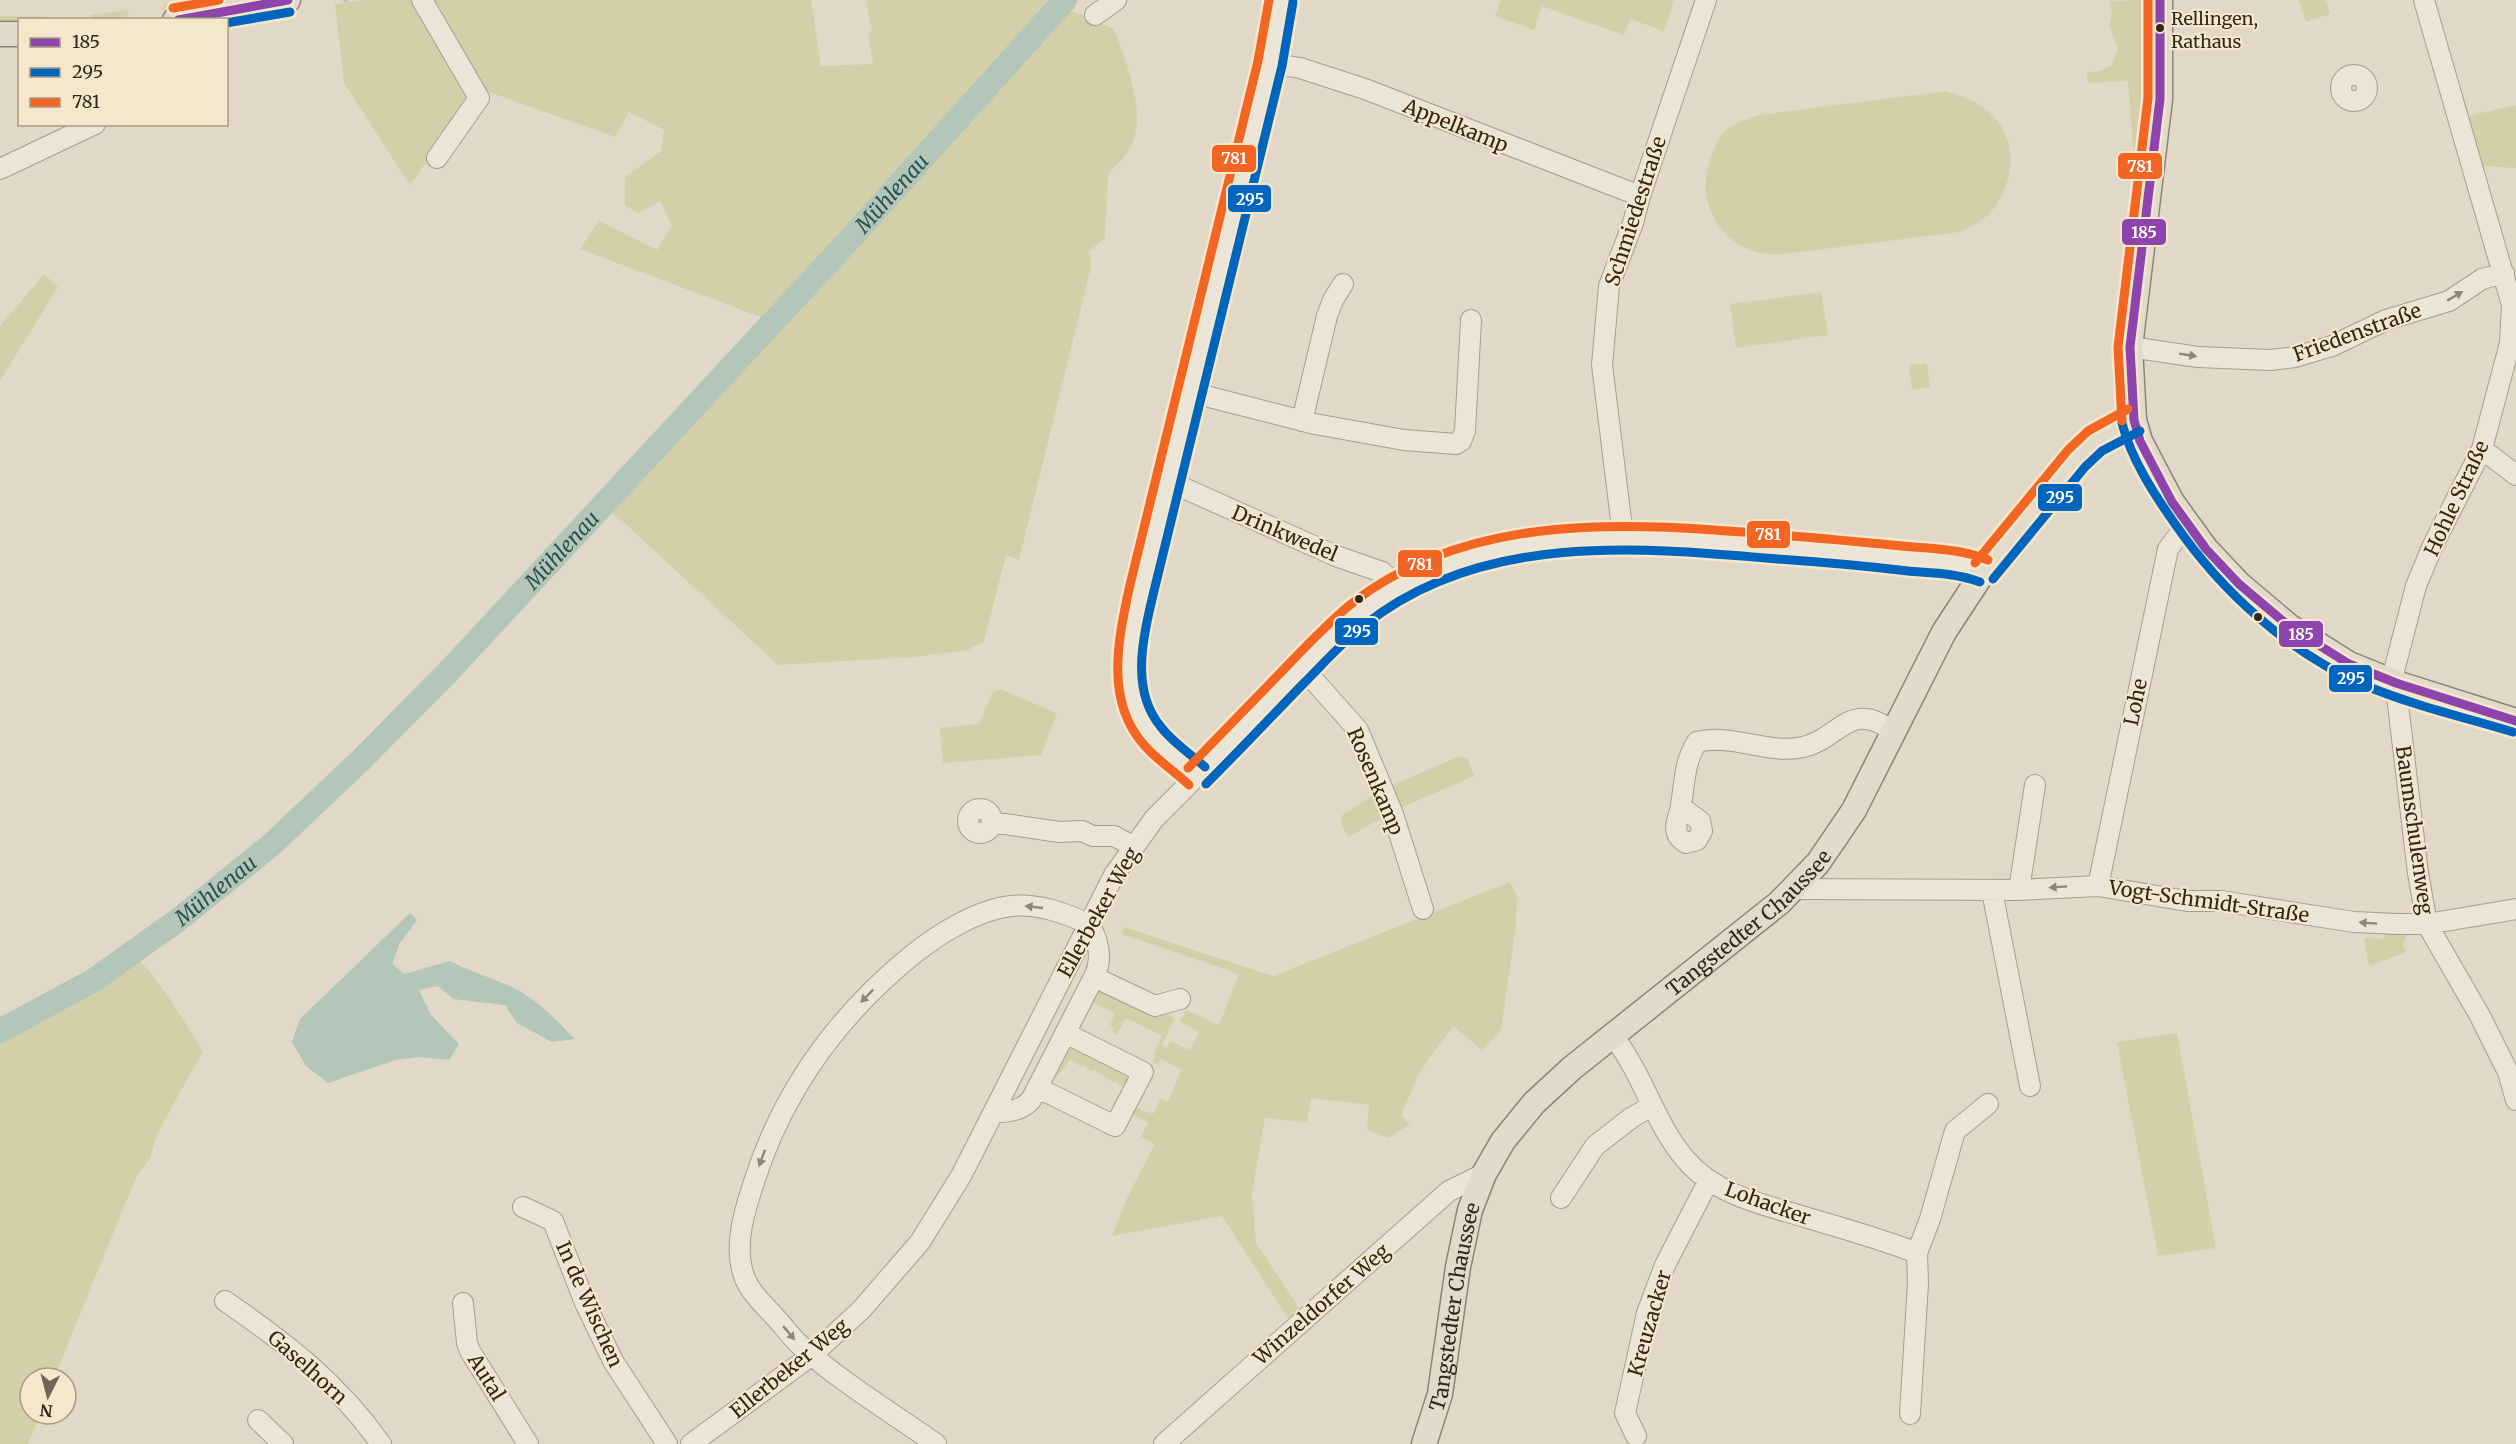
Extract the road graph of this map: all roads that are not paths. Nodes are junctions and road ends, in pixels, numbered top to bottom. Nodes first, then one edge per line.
1 (288, 0) edge
2 (422, 0) edge
3 (1116, 0) edge
4 (1281, 0) edge
5 (1706, 0) edge
6 (2160, 0) edge
7 (2424, 0) edge
8 (1095, 15) dead end
9 (186, 18) edge
10 (0, 34) edge
11 (18, 34) edge
12 (1270, 63) junction
13 (91, 126) edge
14 (437, 158) dead end
15 (0, 169) edge
16 (1640, 196) junction
17 (2504, 273) junction
18 (1343, 284) dead end
19 (2514, 296) edge
20 (1471, 320) dead end
21 (2130, 346) junction
22 (1190, 392) junction
23 (2134, 420) junction
24 (1302, 421) junction
25 (2482, 449) junction
26 (2516, 475) edge
27 (1168, 482) junction
28 (2190, 529) junction
29 (1623, 536) junction
30 (1984, 571) junction
31 (1400, 588) junction
32 (1302, 668) junction
33 (2396, 683) junction
34 (2516, 721) edge
35 (1895, 733) junction
36 (1197, 776) junction
37 (2035, 785) dead end
38 (1681, 807) dead end
39 (992, 822) dead end
40 (1133, 846) junction
41 (2098, 886) junction
42 (1794, 889) junction
43 (2019, 890) junction
44 (1992, 891) junction
45 (1423, 909) dead end
46 (2516, 909) edge
47 (1089, 924) junction
48 (2427, 924) junction
49 (1094, 977) junction
50 (1180, 999) dead end
51 (1065, 1033) junction
52 (1612, 1035) junction
53 (2030, 1086) dead end
54 (1038, 1088) junction
55 (2516, 1100) edge
56 (1988, 1104) dead end
57 (1652, 1106) junction
58 (993, 1113) junction
59 (1484, 1174) junction
60 (1709, 1180) junction
61 (1561, 1198) dead end
62 (523, 1207) dead end
63 (1917, 1253) junction
64 (225, 1301) dead end
65 (464, 1303) dead end
66 (812, 1355) junction
67 (1910, 1414) dead end
68 (258, 1420) dead end
69 (1636, 1436) dead end
70 (284, 1444) edge
71 (381, 1444) edge
72 (528, 1444) edge
73 (667, 1444) edge
74 (691, 1444) edge
75 (936, 1444) edge
76 (1164, 1444) edge
77 (1424, 1444) edge

1 - 9 main road
2 - 14 street
3 - 8 street
4 - 12 street
5 - 16 street, Schmiedestraße
6 - 21 main road
7 - 17 street, Hohle Straße
10 - 11 main road
12 - 16 street, Appelkamp
12 - 22 street
13 - 15 street
16 - 29 street, Schmiedestraße
17 - 19 street, Hohle Straße
21 -> 17 street, Friedenstraße
18 - 24 street
19 - 25 street, Hohle Straße
20 - 24 street
21 - 23 main road
22 - 24 street
22 - 27 street
23 - 28 main road
23 - 30 main road, Tangstedter Chaussee
25 - 26 street
25 - 33 street, Hohle Straße
27 - 31 street, Drinkwedel
27 - 36 street
28 - 33 main road
28 - 41 street, Lohe
29 - 30 street, Ellerbeker Weg
29 - 31 street, Ellerbeker Weg
30 - 35 main road, Tangstedter Chaussee
31 - 32 street, Ellerbeker Weg
32 - 36 street, Ellerbeker Weg
32 - 45 street, Rosenkamp
33 - 34 main road
33 - 48 street, Baumschulenweg
35 - 38 street
35 - 42 main road, Tangstedter Chaussee
36 - 40 street, Ellerbeker Weg
37 - 43 street
39 - 40 street
40 - 47 street, Ellerbeker Weg
41 -> 43 street, Vogt-Schmidt-Straße
48 -> 41 street, Vogt-Schmidt-Straße
42 - 44 street, Vogt-Schmidt-Straße
42 - 52 main road, Tangstedter Chaussee
43 - 44 street, Vogt-Schmidt-Straße
44 - 53 street
46 - 48 street, Vogt-Schmidt-Straße
47 - 49 street
47 - 58 street, Ellerbeker Weg
47 -> 66 street
48 - 55 street, Baumschulenweg
49 - 50 street
49 - 51 street
51 - 54 street
51 - 54 street
52 - 57 street, Lohacker
52 - 59 main road, Tangstedter Chaussee
54 - 58 street
56 - 63 street
57 - 60 street, Lohacker
57 - 61 street
58 - 66 street, Ellerbeker Weg
59 - 76 street, Winzeldorfer Weg
59 - 77 main road, Tangstedter Chaussee
60 - 63 street, Lohacker
60 - 69 street, Kreuzacker
62 - 73 street, In de Wischen
63 - 67 street
64 - 71 street, Gaselhorn
65 - 72 street, Autal
66 - 74 street, Ellerbeker Weg
66 - 75 street
68 - 70 street

